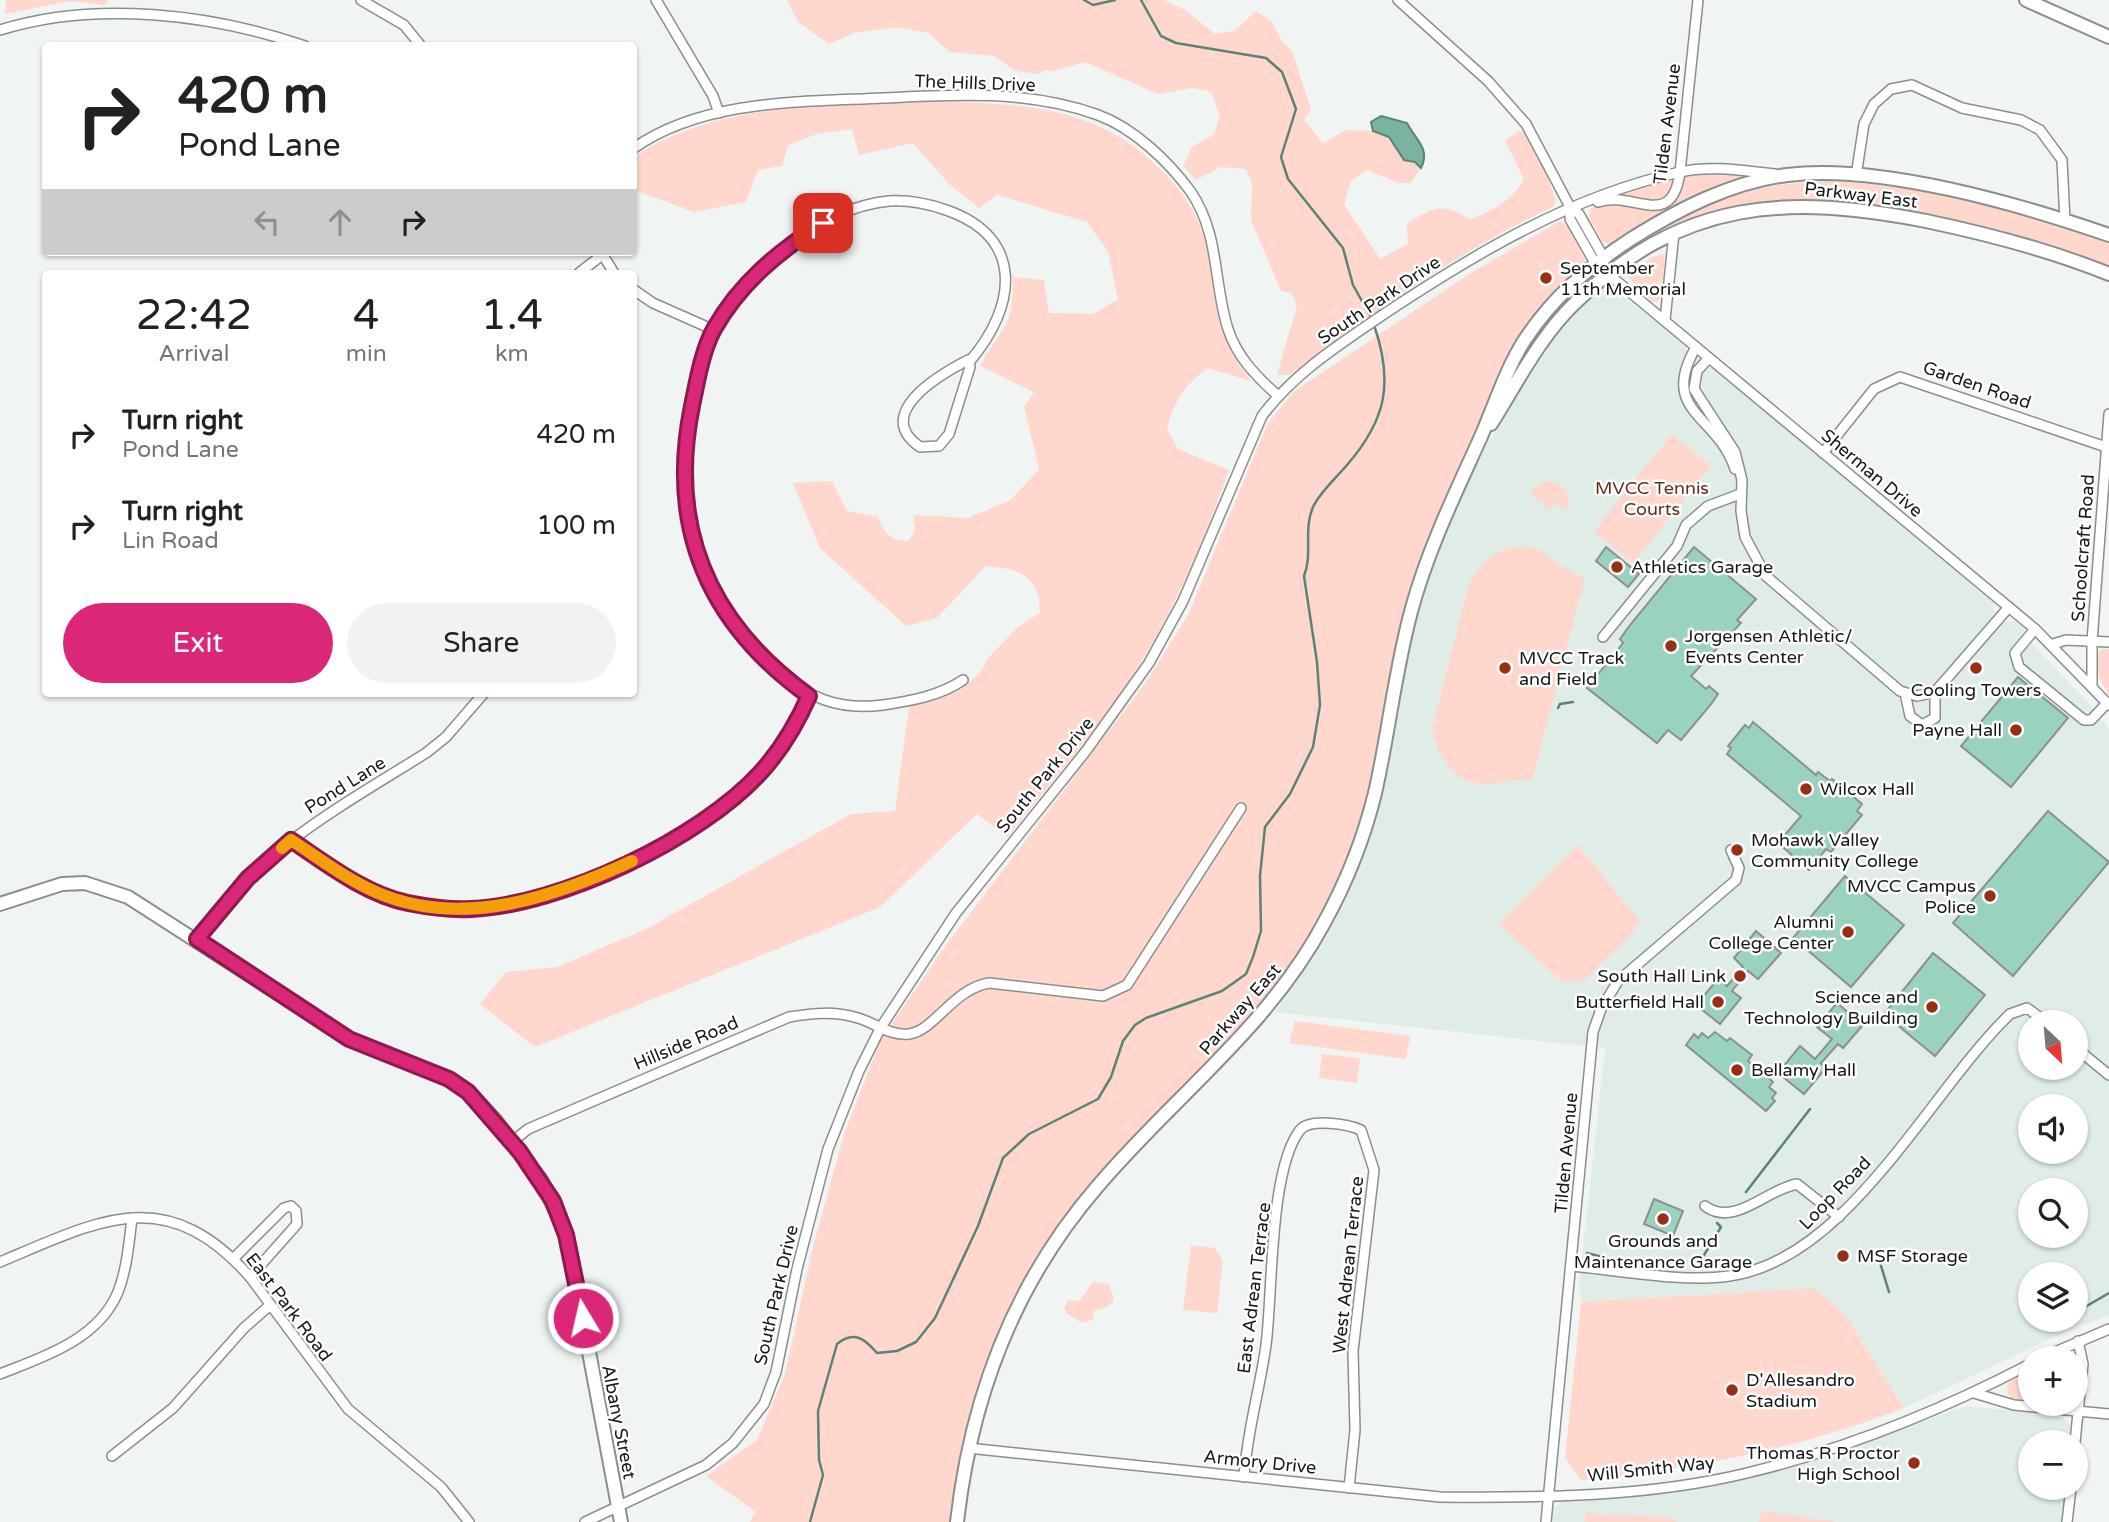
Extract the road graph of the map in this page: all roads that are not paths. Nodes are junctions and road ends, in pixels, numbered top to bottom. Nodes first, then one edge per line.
1 (361, 0) edge
2 (656, 0) edge
3 (1398, 0) edge
4 (1698, 0) edge
5 (2026, 0) edge
6 (0, 30) edge
7 (2109, 37) edge
8 (292, 42) edge
9 (418, 42) edge
10 (719, 113) junction
11 (637, 146) edge
12 (1680, 172) junction
13 (1787, 175) junction
14 (1856, 176) junction
15 (1581, 204) junction
16 (1570, 207) junction
17 (2065, 221) junction
18 (1674, 233) junction
19 (2109, 235) edge
20 (599, 256) edge
21 (1600, 260) junction
22 (582, 270) edge
23 (1608, 273) junction
24 (2109, 274) edge
25 (637, 292) edge
26 (1665, 320) junction
27 (714, 330) junction
28 (1696, 348) junction
29 (1709, 358) junction
30 (970, 360) junction
31 (1278, 396) junction
32 (2109, 414) edge
33 (1483, 431) junction
34 (2108, 447) edge
35 (1823, 453) junction
36 (1740, 491) junction
37 (2009, 607) junction
38 (2035, 629) junction
39 (1603, 637) dead end
40 (2092, 642) junction
41 (2109, 642) edge
42 (2053, 644) junction
43 (963, 680) dead end
44 (2092, 685) junction
45 (1935, 692) junction
46 (1905, 693) junction
47 (809, 696) junction
48 (481, 697) edge
49 (2108, 704) edge
50 (1241, 808) dead end
51 (291, 840) junction
52 (1731, 850) dead end
53 (0, 904) edge
54 (197, 939) junction
55 (2030, 1010) edge
56 (881, 1027) junction
57 (2088, 1058) edge
58 (2109, 1075) edge
59 (512, 1142) junction
60 (1291, 1146) joint
61 (1705, 1206) dead end
62 (1839, 1217) junction
63 (132, 1218) junction
64 (233, 1259) junction
65 (0, 1262) edge
66 (1571, 1266) junction
67 (250, 1278) junction
68 (269, 1306) junction
69 (2109, 1329) edge
70 (2078, 1341) junction
71 (2067, 1346) edge
72 (2079, 1346) edge
73 (2018, 1370) edge
74 (0, 1374) edge
75 (1974, 1393) junction
76 (2018, 1405) edge
77 (2088, 1412) edge
78 (2109, 1414) edge
79 (968, 1448) junction
80 (113, 1456) dead end
81 (1244, 1476) junction
82 (1349, 1488) junction
83 (1549, 1495) junction
84 (2070, 1500) edge
85 (618, 1507) junction
86 (469, 1522) edge
87 (584, 1522) edge
88 (621, 1522) edge
89 (957, 1522) edge
90 (1546, 1522) edge
91 (2067, 1522) edge

1 - 9 street
2 - 10 street
3 - 16 street, Sherman Drive
4 - 12 street, Tilden Avenue
5 - 7 street
6 - 8 street
10 - 11 street, The Hills Drive
10 - 31 street, The Hills Drive
12 - 13 street, Parkway East
12 - 15 street, South Park Drive
12 - 15 street, Tilden Avenue
13 - 14 street, Parkway East
13 - 21 street, Parkway East
14 - 17 street, Parkway East
14 - 17 street
15 - 16 street, South Park Drive
16 - 21 street, Sherman Drive
16 - 31 street, South Park Drive
17 - 19 street, Parkway East
18 - 23 street, Parkway East
18 - 24 street, Parkway East
18 - 26 street
20 - 22 street
21 - 23 street, Sherman Drive
21 - 33 street, Parkway East
23 - 26 street, Sherman Drive
23 - 33 street, Parkway East
25 - 27 street
26 - 28 street, Sherman Drive
27 - 30 street
27 - 47 street
28 - 29 street, Sherman Drive
28 - 36 street
29 - 35 street, Sherman Drive
29 - 36 street
30 - 30 street
31 - 56 street, South Park Drive
32 - 34 street, Schoolcraft Road
33 - 79 street, Parkway East
34 - 35 street, Garden Road
34 - 40 street, Schoolcraft Road
35 - 37 street, Sherman Drive
36 - 39 street
36 - 46 street
37 - 38 street, Sherman Drive
37 - 45 street
38 - 42 street, Sherman Drive
38 - 49 street
40 - 41 street
40 - 42 street
40 - 44 street, Schoolcraft Road
42 - 44 street, Sherman Drive
43 - 47 street
44 - 49 street, Sherman Drive
45 - 46 street
45 - 46 street
47 - 51 street
48 - 51 street, Pond Lane
50 - 56 street, Hillside Road
51 - 54 street, Pond Lane
52 - 66 street, Tilden Avenue
53 - 54 street, Albany Street
54 - 59 street, Albany Street
55 - 62 street, Loop Road
56 - 59 street, Hillside Road
56 - 85 street, South Park Drive
57 - 58 street
59 - 85 street, Albany Street
60 - 81 street, East Adrean Terrace
60 - 82 street, West Adrean Terrace
61 - 62 street
62 - 66 street, Loop Road
63 - 64 street, East Park Road
63 - 65 street, East Park Road
63 - 74 street
64 - 67 street, East Park Road
64 - 67 street
66 - 83 street, Tilden Avenue
67 - 68 street, East Park Road
68 - 80 street
68 - 86 street, East Park Road
69 - 70 street
70 - 71 street
70 - 72 street
73 - 75 street, Will Smith Way
75 - 76 street
75 - 83 street, Will Smith Way
77 - 78 street
79 - 81 street, Armory Drive
79 - 89 street, Parkway East
81 - 82 street, Armory Drive
82 - 83 street, Armory Drive
83 - 90 street, Tilden Avenue
84 - 91 street
85 - 87 street, South Park Drive
85 - 88 street, Albany Street

